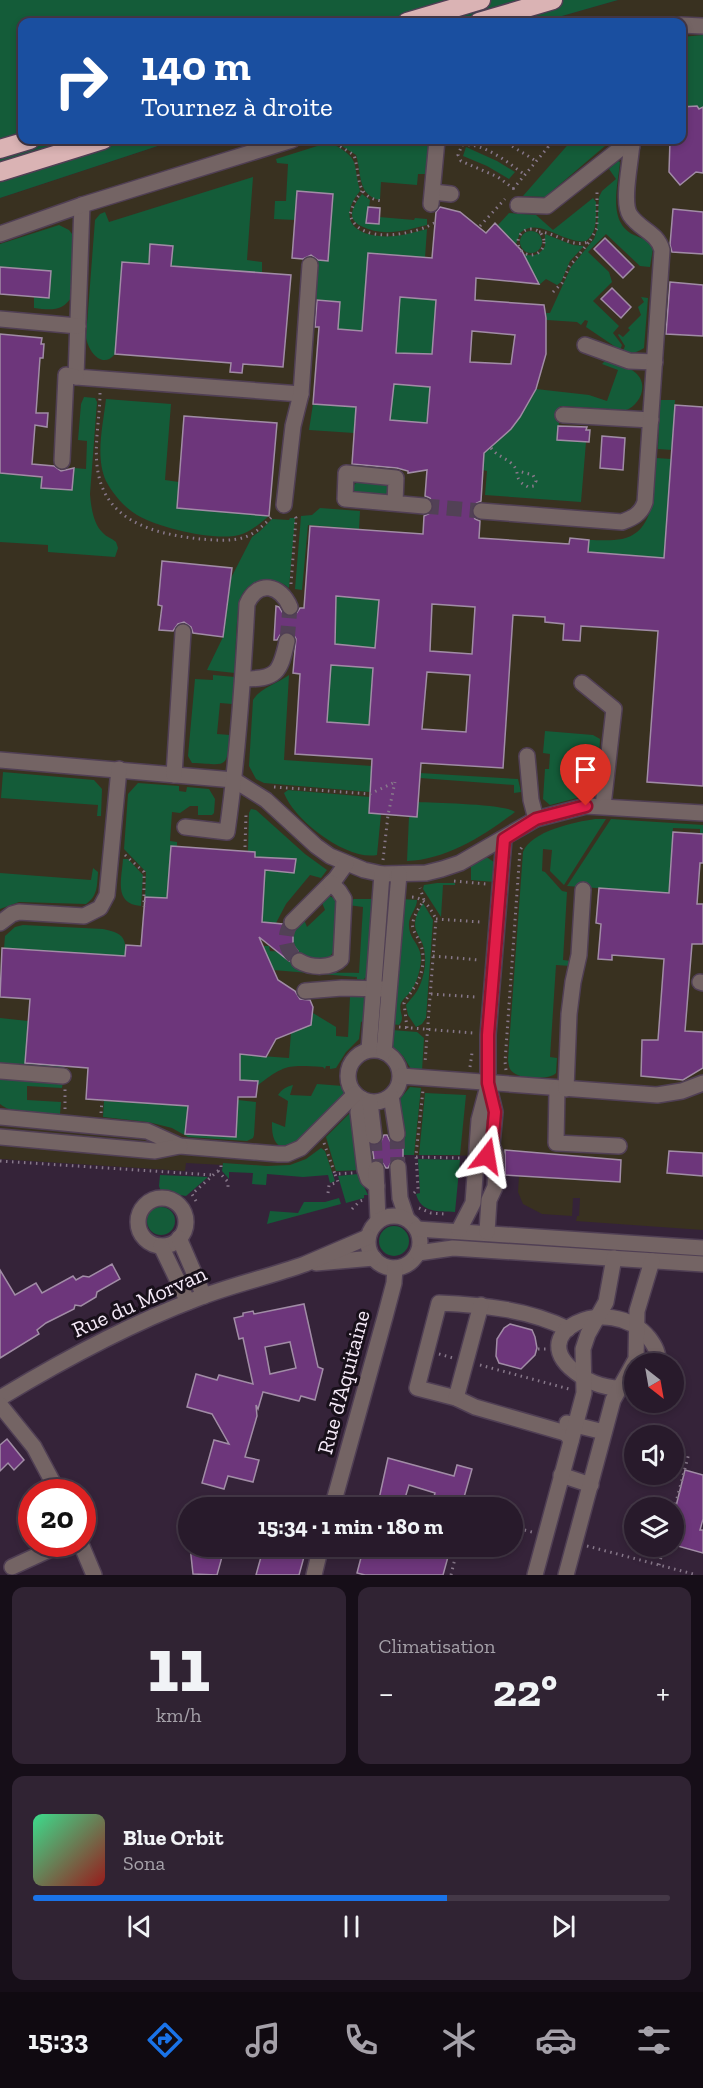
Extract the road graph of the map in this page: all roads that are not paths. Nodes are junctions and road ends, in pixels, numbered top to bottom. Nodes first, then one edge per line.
1 (481, 0) edge
2 (553, 0) edge
3 (420, 18) edge
4 (492, 18) edge
5 (686, 25) edge
6 (703, 26) edge
7 (18, 144) edge
8 (90, 144) edge
9 (279, 144) edge
10 (437, 144) edge
11 (628, 144) edge
12 (632, 144) edge
13 (0, 149) edge
14 (0, 172) edge
15 (451, 194) dead end
16 (82, 205) junction
17 (518, 205) dead end
18 (0, 234) edge
19 (310, 264) dead end
20 (0, 319) edge
21 (78, 326) junction
22 (585, 345) dead end
23 (656, 362) junction
24 (76, 377) junction
25 (301, 394) junction
26 (563, 415) dead end
27 (651, 420) junction
28 (62, 461) dead end
29 (395, 503) dead end
30 (284, 505) road end
31 (424, 506) tunnel mouth
32 (481, 511) tunnel mouth
33 (290, 607) road end
34 (183, 632) dead end
35 (287, 640) tunnel mouth
36 (243, 679) junction
37 (582, 683) dead end
38 (527, 756) dead end
39 (0, 760) edge
40 (119, 769) junction
41 (174, 775) junction
42 (234, 780) junction
43 (603, 806) junction
44 (703, 813) edge
45 (536, 819) junction
46 (184, 827) dead end
47 (504, 839) junction
48 (346, 864) junction
49 (395, 867) junction
50 (382, 874) junction
51 (331, 883) junction
52 (583, 890) dead end
53 (291, 922) tunnel mouth
54 (0, 923) edge
55 (299, 962) dead end
56 (382, 989) junction
57 (305, 991) dead end
58 (377, 1051) junction
59 (0, 1071) edge
60 (401, 1076) junction
61 (64, 1079) road end
62 (488, 1083) junction
63 (703, 1083) edge
64 (562, 1089) junction
65 (391, 1096) junction
66 (362, 1099) junction
67 (0, 1117) edge
68 (0, 1137) edge
69 (180, 1146) junction
70 (619, 1146) dead end
71 (398, 1167) tunnel mouth
72 (376, 1168) tunnel mouth
73 (377, 1186) junction
74 (378, 1221) junction
75 (412, 1224) junction
76 (459, 1230) junction
77 (487, 1232) junction
78 (368, 1237) junction
79 (179, 1238) junction
80 (161, 1246) junction
81 (703, 1248) edge
82 (418, 1253) junction
83 (374, 1258) junction
84 (614, 1258) junction
85 (652, 1261) junction
86 (304, 1264) junction
87 (703, 1264) edge
88 (395, 1268) junction
89 (204, 1296) junction
90 (188, 1302) junction
91 (481, 1305) junction
92 (599, 1317) junction
93 (636, 1326) junction
94 (567, 1329) junction
95 (637, 1353) edge
96 (658, 1353) edge
97 (583, 1378) junction
98 (624, 1387) edge
99 (624, 1390) edge
100 (0, 1398) edge
101 (456, 1398) junction
102 (0, 1404) edge
103 (575, 1425) junction
104 (604, 1432) junction
105 (571, 1441) junction
106 (561, 1475) junction
107 (51, 1479) edge
108 (591, 1485) junction
109 (335, 1497) edge
110 (34, 1557) edge
111 (86, 1557) edge
112 (318, 1557) edge
113 (12, 1567) dead end
114 (94, 1575) edge
115 (314, 1575) edge
116 (535, 1575) edge
117 (566, 1575) edge

1 - 3 highway
2 - 4 highway
5 - 6 street
7 - 13 highway
8 - 14 highway
9 - 16 street
10 - 15 street
11 - 17 street
12 - 23 street
16 - 18 street
16 - 21 street
19 - 25 street
20 - 21 street
21 - 24 street
22 - 23 street
23 - 27 street
24 - 25 street
24 - 28 street
25 - 30 street
26 - 27 street
27 - 32 street
29 - 31 street
33 - 36 street
34 - 41 street
35 - 36 street
36 - 42 street
37 - 43 street
38 - 45 street
39 - 40 street
40 - 41 street
40 - 54 street
41 - 42 street
42 - 46 street
42 - 48 street
43 - 44 street
43 - 45 street
45 - 47 street
47 - 49 street
47 - 62 street
48 - 50 street
48 - 51 street
49 - 50 street
49 - 56 street
50 - 56 street
51 - 53 street
51 - 55 street
52 - 64 street
56 - 57 street
56 - 58 street
56 - 58 street
58 - 60 street
58 - 66 street
59 - 61 street
60 - 62 street
60 - 65 street
62 - 64 street
62 - 76 street
62 - 77 street
63 - 64 street
64 - 70 street
65 - 66 street
65 - 66 street
66 - 69 street
66 - 73 street
67 - 69 street
68 - 69 street
71 - 75 street
72 - 73 street
73 - 74 street
74 - 75 street
74 - 78 street
75 - 76 street
75 - 82 street
76 - 77 street
77 - 81 street
78 - 83 street
78 - 86 street, Rue du Morvan
79 - 80 street
79 - 80 street
79 - 89 street
80 - 90 street
82 - 84 street
82 - 88 street
83 - 86 street, Rue du Morvan
83 - 88 street
84 - 85 street
84 - 92 street
85 - 87 street
85 - 93 street
86 - 89 street, Rue du Morvan
88 - 109 street, Rue d'Aquitaine
89 - 90 street, Rue du Morvan
90 - 100 street, Rue du Morvan
91 - 94 street
91 - 101 street
91 - 101 street
92 - 93 street
92 - 94 street
92 - 97 street
93 - 95 street
93 - 96 street
94 - 97 street
97 - 98 street
97 - 103 street
99 - 104 street
101 - 103 street
101 - 105 street
102 - 107 street
103 - 104 street
103 - 105 street
104 - 108 street
105 - 106 street
106 - 108 street
106 - 116 street
108 - 117 street
110 - 113 street
111 - 114 street
112 - 115 street

